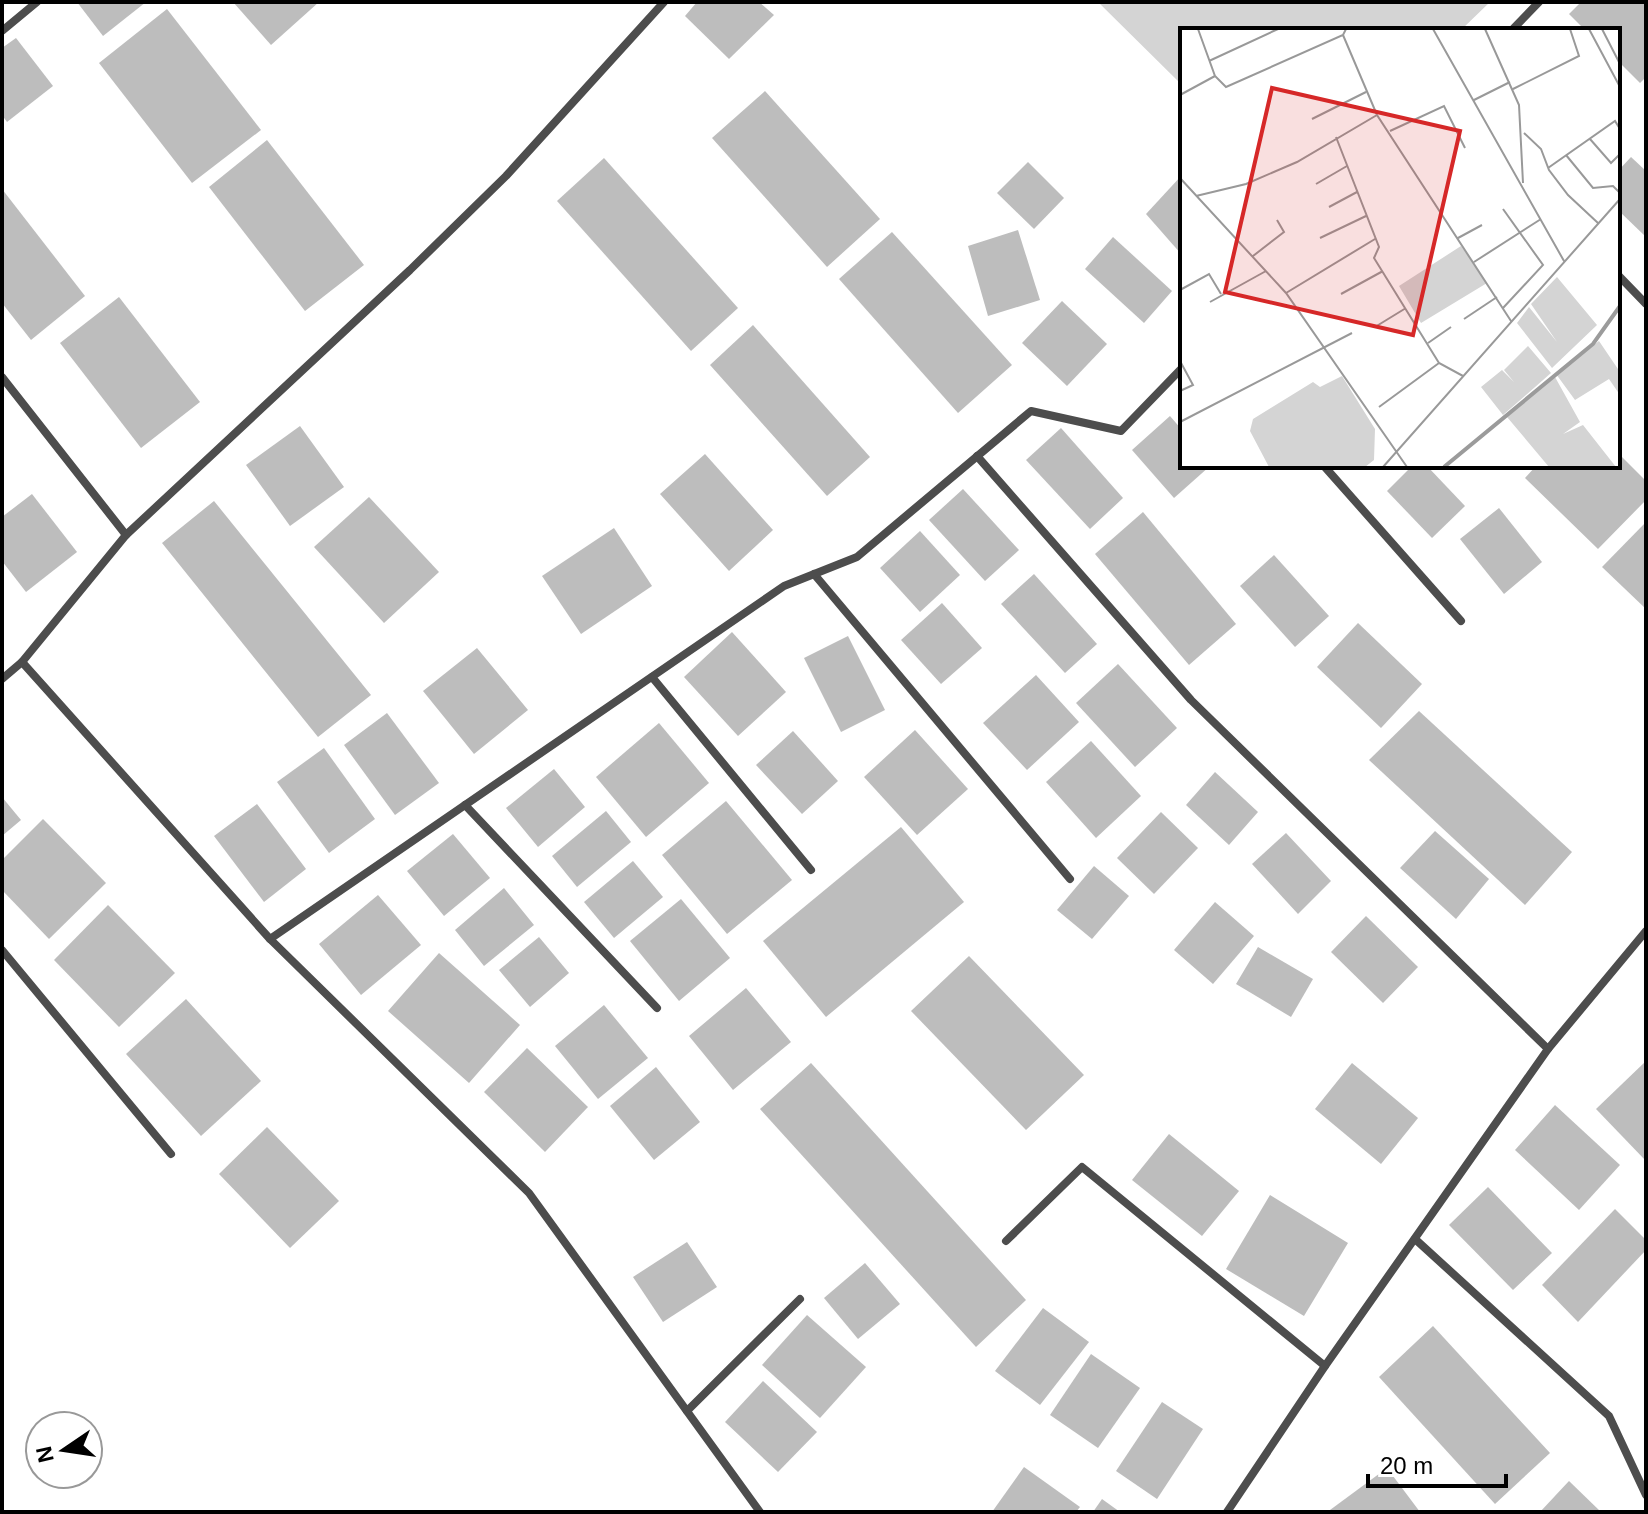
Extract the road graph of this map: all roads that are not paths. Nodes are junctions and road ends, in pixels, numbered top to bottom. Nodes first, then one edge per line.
1 (37, 2) edge
2 (664, 2) edge
3 (1539, 2) edge
4 (1514, 28) edge
5 (2, 31) edge
6 (1620, 277) edge
7 (1646, 304) edge
8 (1180, 370) edge
9 (2, 377) edge
10 (977, 456) junction
11 (1326, 468) edge
12 (126, 535) junction
13 (814, 574) junction
14 (1461, 621) dead end
15 (22, 662) junction
16 (652, 677) junction
17 (2, 679) edge
18 (465, 805) junction
19 (811, 870) dead end
20 (1070, 879) dead end
21 (1646, 931) edge
22 (270, 939) junction
23 (2, 950) edge
24 (657, 1008) dead end
25 (1548, 1049) junction
26 (171, 1154) dead end
27 (1415, 1239) junction
28 (1006, 1241) dead end
29 (800, 1299) dead end
30 (1325, 1366) junction
31 (687, 1411) junction
32 (1646, 1495) edge
33 (760, 1512) edge
34 (1227, 1512) edge

1 - 5 street
2 - 12 street
3 - 4 street
6 - 7 street
8 - 10 street
9 - 12 street
10 - 13 street
10 - 25 street
11 - 14 street
12 - 15 street
13 - 16 street
13 - 20 street
15 - 17 street
15 - 22 street
16 - 18 street
16 - 19 street
18 - 22 street
18 - 24 street
21 - 25 street
22 - 31 street
23 - 26 street
25 - 27 street
27 - 30 street
27 - 32 street
28 - 30 street
29 - 31 street
30 - 34 street
31 - 33 street

